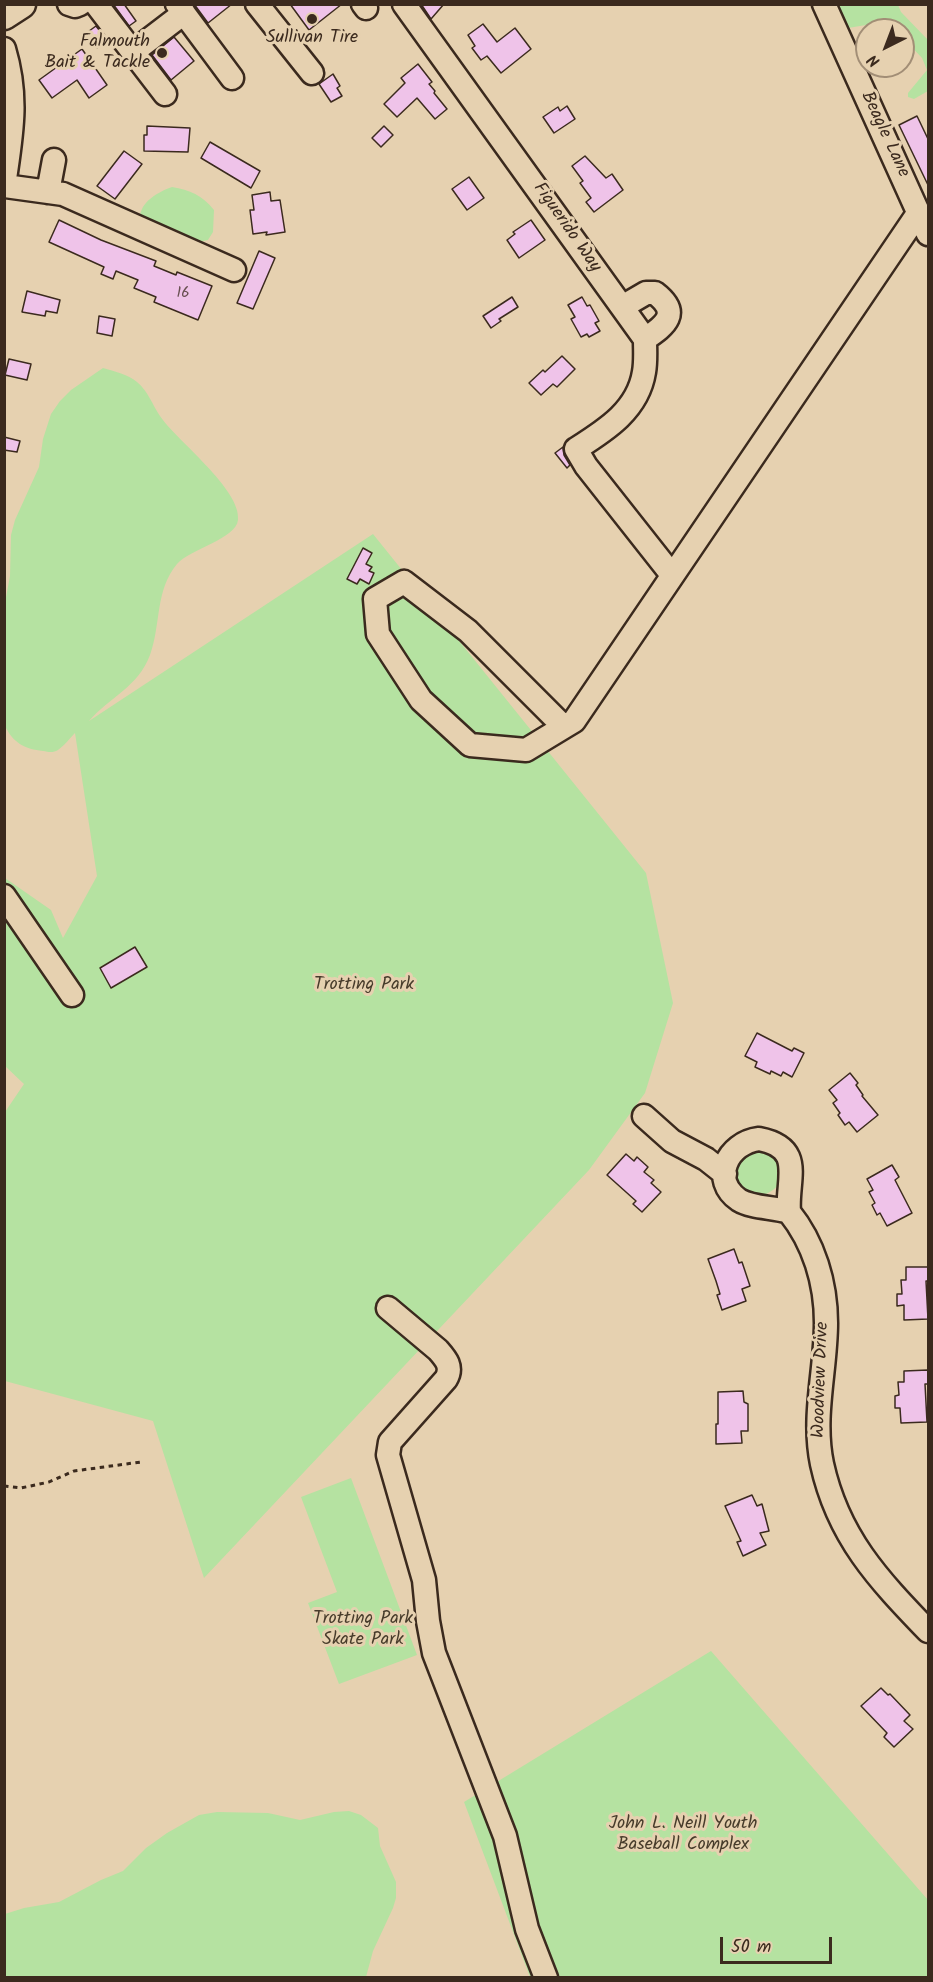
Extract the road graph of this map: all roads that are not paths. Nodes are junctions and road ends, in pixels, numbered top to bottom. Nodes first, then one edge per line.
1 (21, 4) edge
2 (69, 4) edge
3 (80, 4) edge
4 (96, 4) edge
5 (257, 4) edge
6 (404, 4) edge
7 (824, 4) edge
8 (181, 9) edge
9 (4, 15) edge
10 (4, 49) edge
11 (133, 52) junction
12 (312, 74) dead end
13 (232, 78) dead end
14 (165, 94) dead end
15 (54, 160) dead end
16 (4, 186) edge
17 (48, 192) junction
18 (919, 212) junction
19 (928, 234) edge
20 (234, 270) dead end
21 (622, 307) junction
22 (645, 339) junction
23 (672, 575) junction
24 (564, 727) junction
25 (4, 896) edge
26 (72, 995) dead end
27 (644, 1116) dead end
28 (725, 1174) junction
29 (789, 1212) junction
30 (388, 1308) dead end
31 (928, 1631) edge
32 (546, 1977) edge

1 - 9 main road
2 - 3 street
4 - 11 street
5 - 12 street
6 - 21 street, Figuerido Way
7 - 18 street, Beagle Lane
8 - 11 street
8 - 13 street
10 - 16 street
11 - 14 street
15 - 17 street
16 - 17 street
17 - 20 street
18 - 19 street, Beagle Lane
18 - 23 street
21 - 22 street, Figuerido Way
21 - 22 street
22 - 23 street
23 - 24 street
24 - 24 street
25 - 26 street
27 - 28 street
28 - 29 street
28 - 29 street
29 - 31 street, Woodview Drive
30 - 32 street

